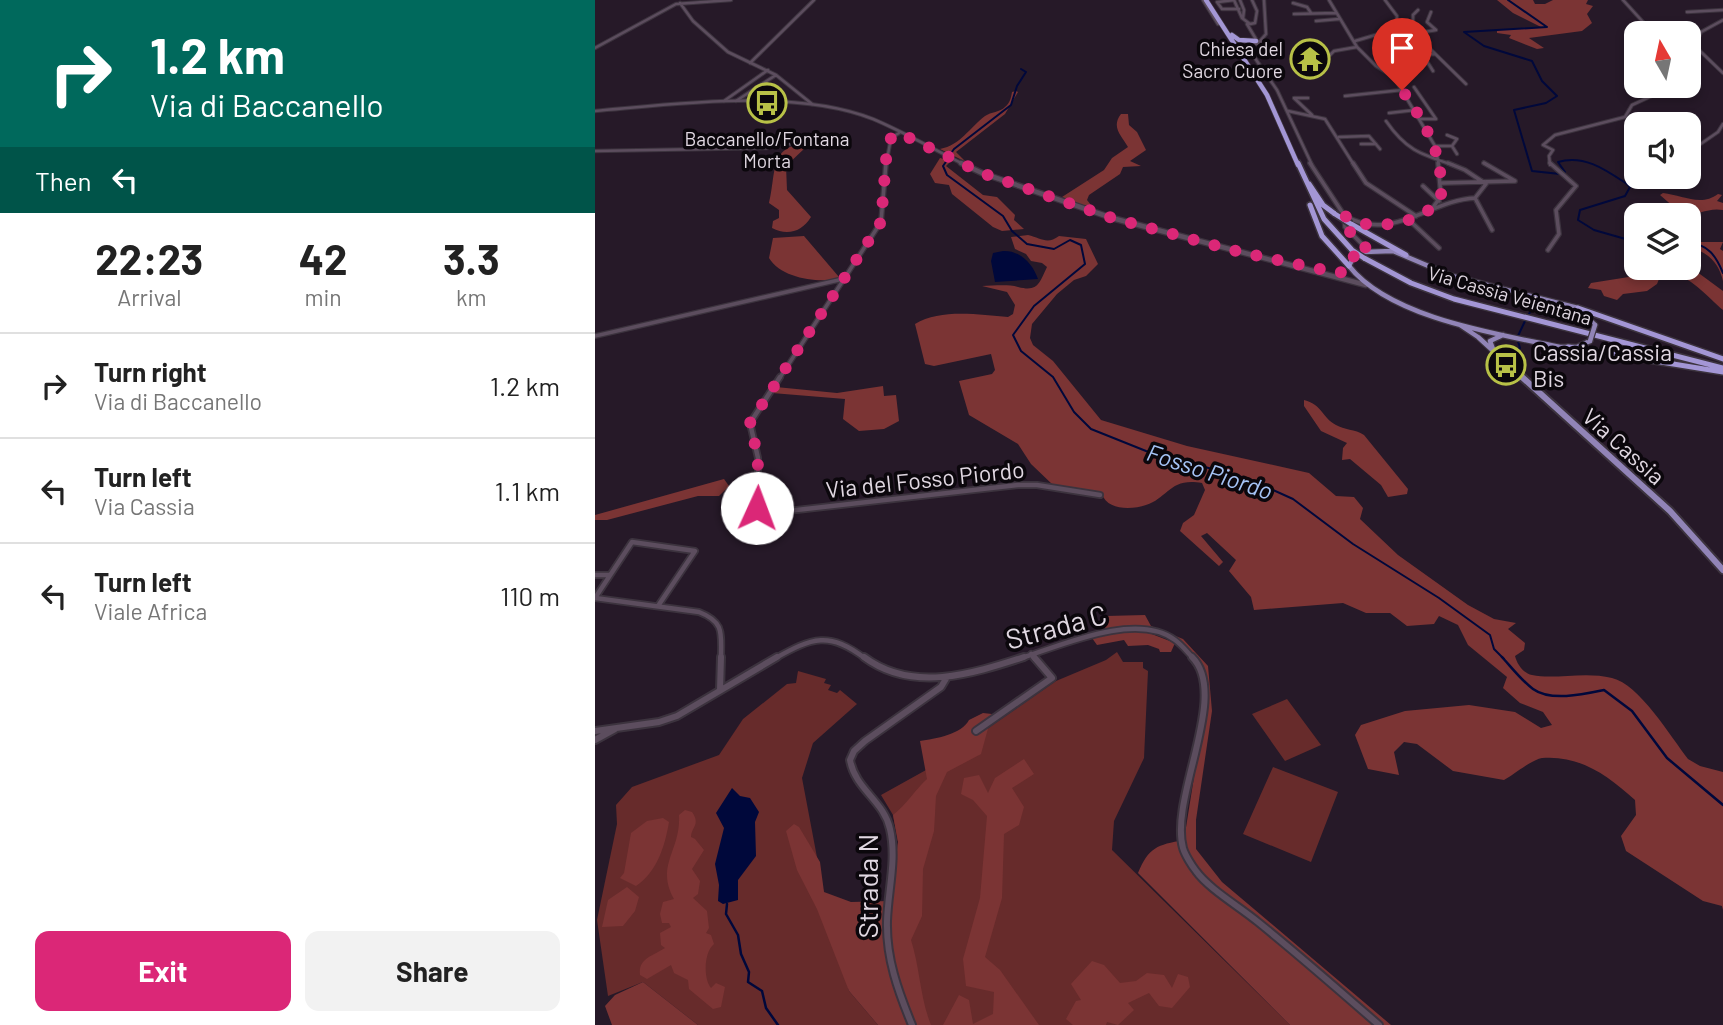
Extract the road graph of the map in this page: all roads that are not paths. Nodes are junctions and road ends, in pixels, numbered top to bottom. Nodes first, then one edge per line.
1 (731, 0) edge
2 (814, 0) edge
3 (1206, 0) edge
4 (1234, 0) edge
5 (1240, 0) edge
6 (1252, 0) edge
7 (1329, 0) edge
8 (1385, 0) edge
9 (1623, 0) edge
10 (695, 1) edge
11 (1219, 1) edge
12 (1263, 1) edge
13 (680, 3) junction
14 (1293, 3) dead end
15 (1239, 9) junction
16 (1418, 10) dead end
17 (1723, 10) edge
18 (1431, 12) dead end
19 (1687, 12) dead end
20 (1336, 13) junction
21 (1294, 14) dead end
22 (1311, 14) junction
23 (1243, 18) junction
24 (1339, 19) junction
25 (1723, 20) edge
26 (1316, 21) dead end
27 (1642, 21) edge
28 (1218, 24) joint
29 (1247, 26) junction
30 (1396, 29) junction
31 (1426, 32) junction
32 (1701, 33) edge
33 (1413, 34) junction
34 (1232, 35) junction
35 (1232, 41) junction
36 (1355, 41) junction
37 (1256, 42) junction
38 (1357, 47) junction
39 (595, 48) edge
40 (1242, 53) junction
41 (1436, 54) junction
42 (1701, 55) edge
43 (750, 63) junction
44 (768, 70) junction
45 (1433, 71) dead end
46 (1723, 73) edge
47 (1317, 74) dead end
48 (776, 75) junction
49 (1466, 84) dead end
50 (1414, 87) dead end
51 (1402, 90) junction
52 (1345, 96) dead end
53 (1647, 98) edge
54 (1308, 99) dead end
55 (724, 101) junction
56 (736, 101) junction
57 (812, 104) junction
58 (1416, 110) junction
59 (595, 111) edge
60 (1289, 113) junction
61 (1389, 113) dead end
62 (1313, 115) junction
63 (1421, 119) junction
64 (1386, 121) dead end
65 (1723, 124) edge
66 (899, 133) junction
67 (1447, 135) dead end
68 (1338, 137) junction
69 (796, 144) dead end
70 (1360, 144) dead end
71 (1377, 144) junction
72 (1701, 144) edge
73 (1435, 146) junction
74 (1452, 146) junction
75 (1380, 149) dead end
76 (595, 151) edge
77 (1457, 154) dead end
78 (1438, 158) junction
79 (1484, 163) dead end
80 (1306, 181) junction
81 (1483, 182) junction
82 (1442, 183) junction
83 (1423, 186) dead end
84 (1475, 198) junction
85 (1439, 201) junction
86 (1433, 207) junction
87 (1344, 215) junction
88 (1416, 216) junction
89 (1410, 221) junction
90 (1492, 230) dead end
91 (1439, 248) dead end
92 (1548, 250) dead end
93 (1406, 254) junction
94 (1367, 255) junction
95 (1349, 266) junction
96 (1330, 273) junction
97 (844, 279) junction
98 (1366, 285) junction
99 (1578, 308) junction
100 (1442, 318) junction
101 (595, 336) edge
102 (1516, 336) junction
103 (1568, 347) junction
104 (1496, 354) junction
105 (1723, 359) edge
106 (1723, 368) edge
107 (1100, 495) dead end
108 (1723, 570) edge
109 (595, 575) edge
110 (610, 575) junction
111 (658, 606) junction
112 (1031, 654) junction
113 (947, 677) junction
114 (720, 691) junction
115 (619, 727) junction
116 (595, 731) edge
117 (976, 731) dead end
118 (595, 740) edge
119 (912, 1025) edge
120 (1379, 1025) edge

1 - 10 street
2 - 43 street
3 - 28 street
3 - 34 highway
3 - 35 highway
4 - 11 street
4 - 15 street
5 - 23 street
6 - 29 street
7 - 20 street
8 - 30 street
9 - 27 street
10 - 13 street
11 - 15 street
12 - 37 street
13 - 39 street
13 - 43 street
14 - 22 street
15 - 23 street
16 - 31 street
17 - 19 street
18 - 31 street
20 - 22 street
20 - 24 street
21 - 22 street
23 - 29 street
24 - 26 street
24 - 36 street
25 - 32 street
28 - 35 highway
29 - 37 street
30 - 33 street
30 - 36 street
31 - 33 street
33 - 41 street
34 - 37 highway
34 - 40 highway
35 - 40 highway
36 - 38 street
37 - 40 highway
37 - 60 street
38 - 47 street
38 - 51 street
40 - 80 highway, Via Cassia Veientana
41 - 45 street
41 - 49 street
42 - 46 street
43 - 44 street
44 - 48 street
44 - 55 street
48 - 56 street
48 - 57 street
50 - 63 street
51 - 52 street
51 - 58 street
53 - 92 street
54 - 62 street
55 - 56 street
55 - 59 street
56 - 57 street
57 - 66 street
58 - 61 street
58 - 63 street
60 - 62 street
60 - 87 street
62 - 68 street
63 - 73 street
64 - 78 street
65 - 72 street
66 - 96 street
66 - 97 street, Via del Fosso Piordo
67 - 74 street
68 - 71 street
68 - 88 street
69 - 76 street
70 - 71 street
71 - 75 street
73 - 74 street
73 - 78 street
74 - 77 street
78 - 81 street
78 - 82 street
79 - 81 street
80 - 93 highway, bridge
80 - 94 highway, Via Cassia Veientana, bridge
80 - 95 highway
81 - 82 street
81 - 84 street
82 - 85 street
83 - 85 street
84 - 86 street
84 - 90 street
85 - 86 street
86 - 88 street
87 - 89 street
87 - 94 street
88 - 89 street
89 - 91 street
93 - 94 main road
93 - 99 main road
94 - 95 main road
94 - 106 highway, Via Cassia Veientana
95 - 96 street
95 - 98 main road, Via Cassia
96 - 98 street
97 - 101 street
97 - 107 street, Via del Fosso Piordo
98 - 100 main road, Via Cassia
99 - 103 main road, Via Cassia, bridge
99 - 105 highway
100 - 102 main road, Via Cassia
100 - 104 main road, Via Cassia
102 - 103 main road, Via Cassia
102 - 104 main road
103 - 106 highway
104 - 108 main road, Via Cassia
109 - 110 street
110 - 111 street
110 - 111 street
111 - 114 street
112 - 113 street, Strada C
112 - 117 street
112 - 120 street, Strada C
113 - 114 street, Strada C
113 - 119 street, Strada N
114 - 115 street, Strada C
115 - 116 street, Strada C
115 - 118 street, Strada C
116 - 118 street

